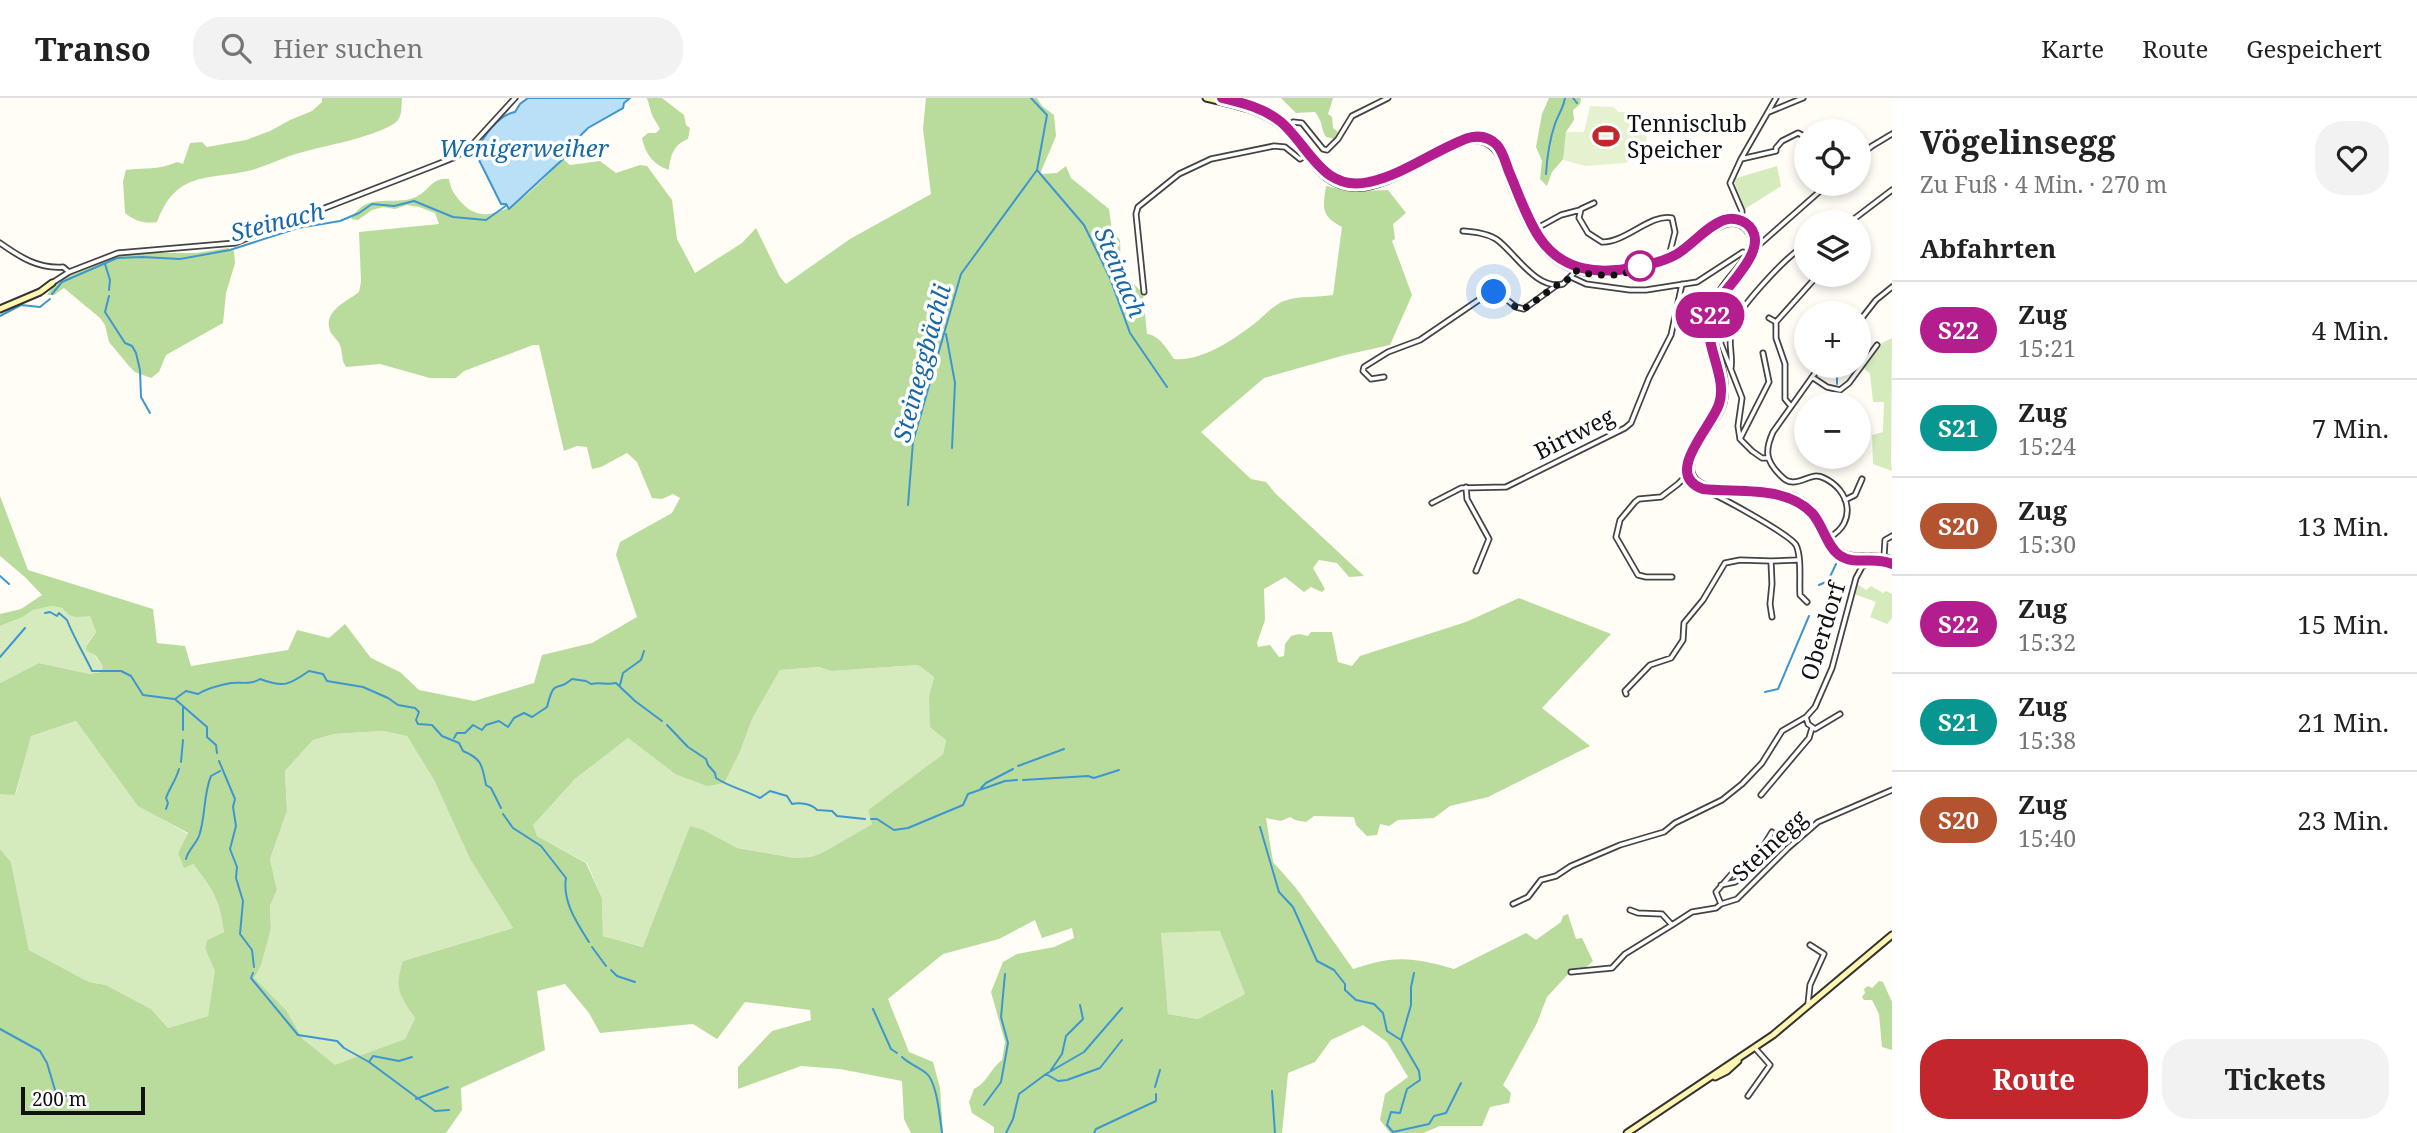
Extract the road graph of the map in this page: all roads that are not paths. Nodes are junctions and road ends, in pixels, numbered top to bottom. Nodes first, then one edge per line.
1 (515, 98) edge
2 (1206, 98) edge
3 (1388, 98) edge
4 (1768, 98) edge
5 (1776, 98) edge
6 (1803, 98) edge
7 (1771, 104) junction
8 (1767, 113) junction
9 (1284, 130) junction
10 (1892, 134) edge
11 (1794, 135) edge
12 (1871, 147) edge
13 (1305, 156) junction
14 (1741, 159) junction
15 (1892, 190) edge
16 (1814, 196) edge
17 (1594, 203) dead end
18 (1580, 210) junction
19 (1866, 210) edge
20 (1741, 224) junction
21 (1463, 231) dead end
22 (1532, 231) junction
23 (0, 243) edge
24 (1752, 246) junction
25 (1794, 253) edge
26 (1748, 255) junction
27 (1670, 260) junction
28 (1576, 271) junction
29 (69, 272) junction
30 (1571, 277) junction
31 (52, 283) joint
32 (1682, 284) junction
33 (1557, 285) junction
34 (1807, 287) edge
35 (1892, 287) edge
36 (1144, 292) dead end
37 (1871, 306) edge
38 (0, 309) edge
39 (1714, 316) junction
40 (1769, 318) dead end
41 (1776, 322) junction
42 (1877, 345) dead end
43 (1763, 353) dead end
44 (1871, 353) edge
45 (1731, 370) junction
46 (1384, 377) dead end
47 (1810, 378) edge
48 (1813, 378) edge
49 (1853, 378) edge
50 (1790, 405) junction
51 (1740, 439) junction
52 (1767, 458) junction
53 (1690, 472) junction
54 (1862, 479) dead end
55 (1466, 487) junction
56 (1709, 487) junction
57 (1845, 500) junction
58 (1432, 503) dead end
59 (1892, 536) edge
60 (1830, 537) junction
61 (1871, 556) junction
62 (1884, 557) junction
63 (1797, 560) junction
64 (1892, 560) edge
65 (1771, 561) junction
66 (1476, 571) dead end
67 (1672, 577) dead end
68 (1807, 602) dead end
69 (1772, 617) dead end
70 (1626, 694) dead end
71 (1840, 714) dead end
72 (1806, 717) junction
73 (1812, 728) junction
74 (1892, 790) edge
75 (1761, 794) dead end
76 (1772, 832) dead end
77 (1736, 869) dead end
78 (1721, 886) junction
79 (1513, 904) dead end
80 (1721, 904) junction
81 (1630, 910) dead end
82 (1672, 925) junction
83 (1892, 935) edge
84 (1810, 946) dead end
85 (1571, 972) dead end
86 (1809, 1006) junction
87 (1755, 1048) junction
88 (1748, 1096) dead end
89 (1627, 1133) edge

1 - 29 street
2 - 9 main road
3 - 9 street
4 - 7 street
5 - 7 street
6 - 8 street
7 - 8 street
8 - 14 street
9 - 13 main road
10 - 12 street
11 - 14 street
13 - 22 main road
13 - 36 street
14 - 20 street
15 - 19 street
16 - 24 street
17 - 18 street
18 - 22 street
18 - 27 street
20 - 24 main road
20 - 27 main road
21 - 33 street
22 - 28 main road
23 - 29 street
24 - 26 main road
25 - 45 street
26 - 32 street
26 - 39 main road
27 - 28 main road
28 - 30 street
29 - 31 street
30 - 32 street
30 - 33 street
31 - 38 main road
32 - 55 street, Birtweg
33 - 46 street
34 - 41 street
35 - 37 street
39 - 45 street
39 - 53 main road
40 - 41 street
41 - 50 street
42 - 44 street
43 - 51 street
45 - 51 street
47 - 50 street
48 - 49 street
50 - 52 street
51 - 52 street
52 - 57 street
53 - 56 main road
53 - 67 street
54 - 57 street
55 - 58 street, Birtweg
55 - 66 street
56 - 60 main road
56 - 63 street
57 - 60 street
59 - 62 street
60 - 61 main road
61 - 62 main road
61 - 72 street, Oberdorf
62 - 64 main road
63 - 65 street
63 - 68 street
65 - 69 street
65 - 70 street
71 - 73 street
72 - 73 street
72 - 79 street, Oberdorf
73 - 75 street
74 - 80 street, Steinegg
76 - 78 street
77 - 78 street
78 - 80 street
80 - 82 street, Steinegg
81 - 82 street
82 - 85 street, Steinegg
83 - 86 main road
84 - 86 street
86 - 87 main road
87 - 88 street
87 - 89 main road

